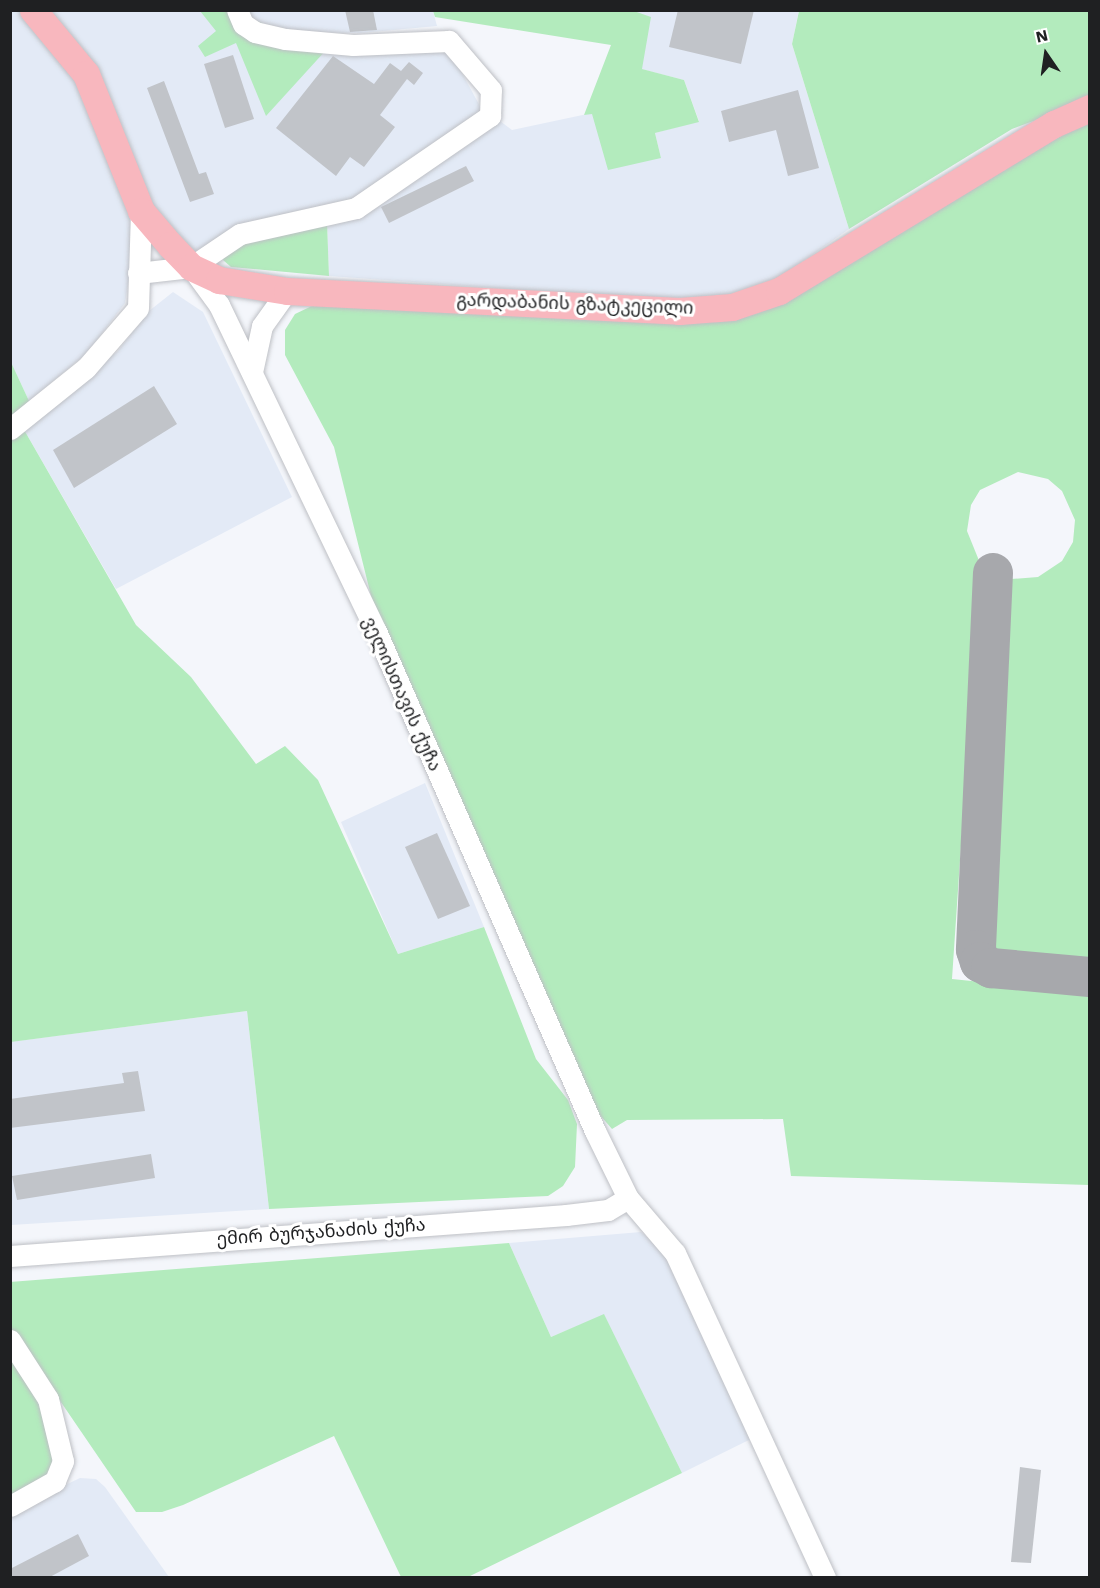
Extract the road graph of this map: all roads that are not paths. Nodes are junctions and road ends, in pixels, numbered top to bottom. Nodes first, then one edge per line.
1 (33, 10) edge
2 (237, 10) edge
3 (1089, 108) edge
4 (141, 211) junction
5 (191, 267) junction
6 (138, 273) junction
7 (287, 291) junction
8 (252, 372) junction
9 (10, 429) edge
10 (628, 1198) junction
11 (10, 1256) edge
12 (10, 1340) edge
13 (10, 1506) edge
14 (825, 1578) edge

1 - 4 main road, ველისთავის ქუჩა
2 - 5 street
3 - 7 main road, გარდაბანის გზატკეცილი
4 - 5 main road, ველისთავის ქუჩა
4 - 6 street
5 - 6 street
5 - 7 main road, გარდაბანის გზატკეცილი
5 - 8 street, ველისთავის ქუჩა
6 - 9 street
7 - 8 street
8 - 10 street, ველისთავის ქუჩა
10 - 11 street, ემირ ბურჯანაძის ქუჩა
10 - 14 street, ველისთავის ქუჩა
12 - 13 street

